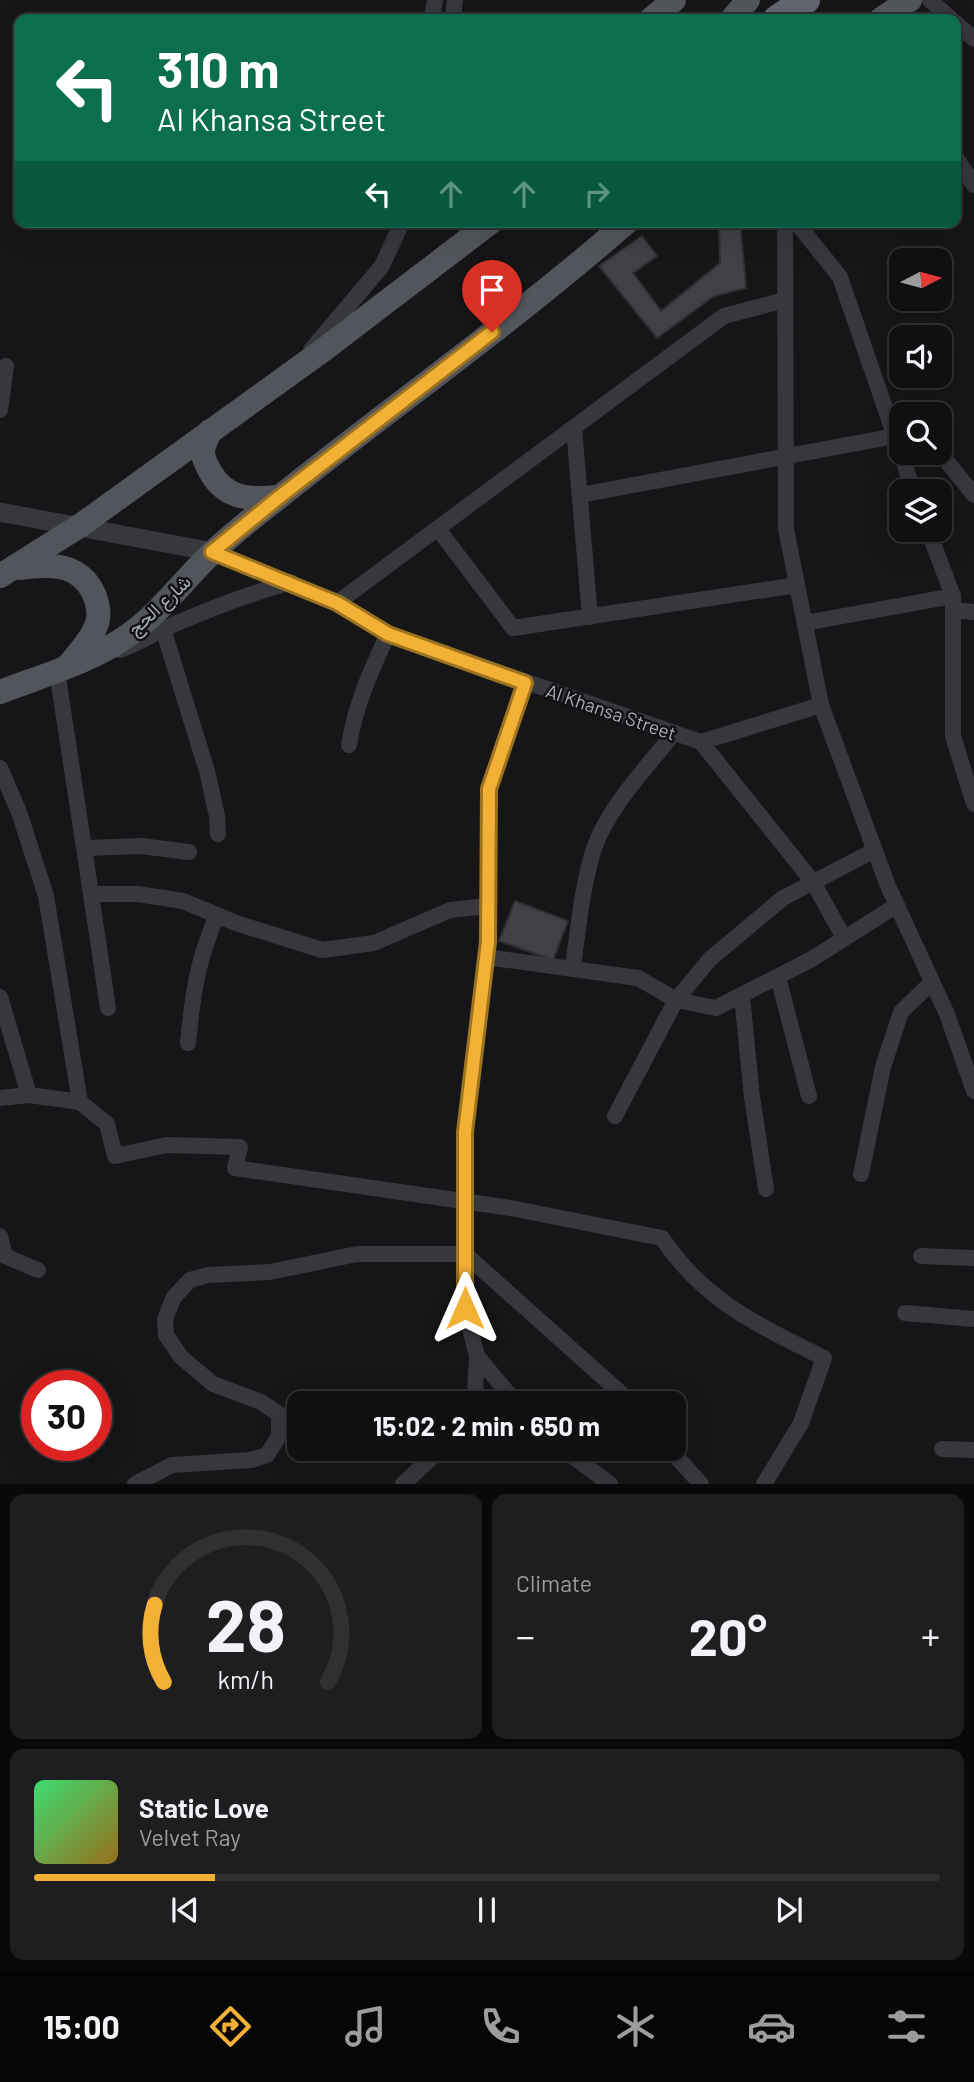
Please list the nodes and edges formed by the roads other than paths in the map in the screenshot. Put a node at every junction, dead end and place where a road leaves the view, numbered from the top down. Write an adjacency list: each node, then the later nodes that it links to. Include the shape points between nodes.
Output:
1 (674, 0): 6 (main road)
2 (748, 0): 7 (main road)
3 (806, 0): 8 (highway)
4 (910, 0): 9 (main road)
5 (930, 0): 10 (street)
6 (657, 14)
7 (736, 14)
8 (785, 14)
9 (889, 14)
10 (945, 14)
11 (961, 165): 12 (street)
12 (974, 184)
13 (398, 228): 20 (street, via 382,266)
14 (483, 228): 20 (main road)
15 (620, 228): 32 (main road, شارع الحج)
16 (785, 228): 18 (street)
17 (801, 228): 22 (street, via 840,277)
18 (785, 300): 25 (street, via 724,316); 28 (street)
19 (6, 366): 21 (street)
20 (297, 369): 26 (main road)
21 (0, 410)
22 (886, 410): 23 (street); 24 (street)
23 (889, 411)
24 (889, 419)
25 (574, 428): 30 (street); 35 (street)
26 (209, 431): 32 (main road, via 203,453 218,485 241,497); 34 (main road)
27 (889, 437): 28 (street)
28 (786, 455): 30 (street); 40 (street, via 786,529)
29 (950, 465): 31 (street)
30 (580, 495): 44 (street)
31 (974, 495)
32 (278, 498): 37 (main road, شارع الحج)
33 (0, 512): 34 (street)
34 (81, 525): 37 (street); 38 (main road)
35 (438, 529): 41 (street); 44 (street, via 513,628)
36 (932, 542): 42 (street)
37 (212, 552): 39 (street, Al Khansa Street); 48 (main road, شارع الحج, via 157,612)
38 (5, 573): 49 (main road, via 52,565 73,569 91,588 98,604 96,627)
39 (291, 582): 41 (street, Al Khansa Street); 46 (street, via 238,597)
40 (797, 585): 44 (street); 45 (street)
41 (337, 603): 47 (street, Al Khansa Street)
42 (953, 603): 43 (street); 45 (street); 57 (street, via 953,736)
43 (974, 612)
44 (590, 617)
45 (805, 623): 52 (street)
46 (163, 629): 48 (street, via 131,647); 58 (street, via 206,771)
47 (388, 634): 50 (street, Al Khansa Street); 55 (street, via 352,724)
48 (93, 656): 49 (main road, شارع الحج)
49 (62, 668): 51 (main road, شارع الحج); 59 (street)
50 (525, 683): 53 (street, Al Khansa Street); 65 (street, via 489,789)
51 (0, 692)
52 (821, 705): 54 (street, Al Khansa Street); 60 (street)
53 (673, 734): 54 (street, Al Khansa Street); 69 (street, via 618,803 598,837)
54 (701, 742): 62 (street)
55 (349, 745)
56 (0, 768): 81 (street, via 46,897)
57 (974, 804)
58 (218, 834)
59 (86, 848): 61 (street, via 141,846); 63 (street)
60 (875, 850): 62 (street); 64 (street)
61 (189, 852)
62 (813, 883): 67 (street); 74 (street, via 783,898 710,959)
63 (91, 894): 66 (street, via 160,895); 75 (street)
64 (897, 905): 67 (street); 71 (street)
65 (488, 906): 66 (street, via 450,910 374,943 322,950); 68 (street)
66 (217, 915): 76 (street, via 201,953)
67 (844, 938): 70 (street)
68 (486, 957): 69 (street); 85 (street, via 465,1132)
69 (573, 967): 74 (street, via 638,978)
70 (778, 977): 72 (street); 79 (street)
71 (932, 982): 77 (street); 83 (street, via 901,1012 883,1067)
72 (742, 996): 74 (street, via 716,1008); 84 (street)
73 (0, 998): 78 (street)
74 (676, 1000): 82 (street)
75 (108, 1008)
76 (188, 1043)
77 (974, 1091)
78 (29, 1095): 80 (street); 81 (street)
79 (809, 1096)
80 (0, 1098)
81 (80, 1102): 85 (street, via 107,1124 115,1156 167,1145 240,1147 235,1168)
82 (615, 1116)
83 (861, 1174)
84 (766, 1189)
85 (465, 1202): 87 (street); 106 (street, via 662,1238 707,1292 760,1326 824,1358 801,1423)
86 (0, 1236): 90 (street, via 5,1256)
87 (465, 1254): 93 (street, via 465,1308); 96 (street); 102 (street, via 358,1254 270,1272 190,1280 174,1297 165,1319 166,1335 181,1357 214,1384 279,1413 279,1436 267,1455 172,1465)
88 (921, 1256): 89 (street)
89 (974, 1258)
90 (38, 1270)
91 (905, 1313): 92 (street)
92 (974, 1319)
93 (477, 1356): 94 (street); 95 (street)
94 (475, 1391)
95 (506, 1391)
96 (618, 1391)
97 (942, 1449): 98 (street)
98 (974, 1450)
99 (428, 1461): 103 (street)
100 (579, 1461): 104 (street)
101 (680, 1461): 105 (street)
102 (135, 1483)
103 (404, 1483)
104 (610, 1483)
105 (701, 1483)
106 (764, 1483)

